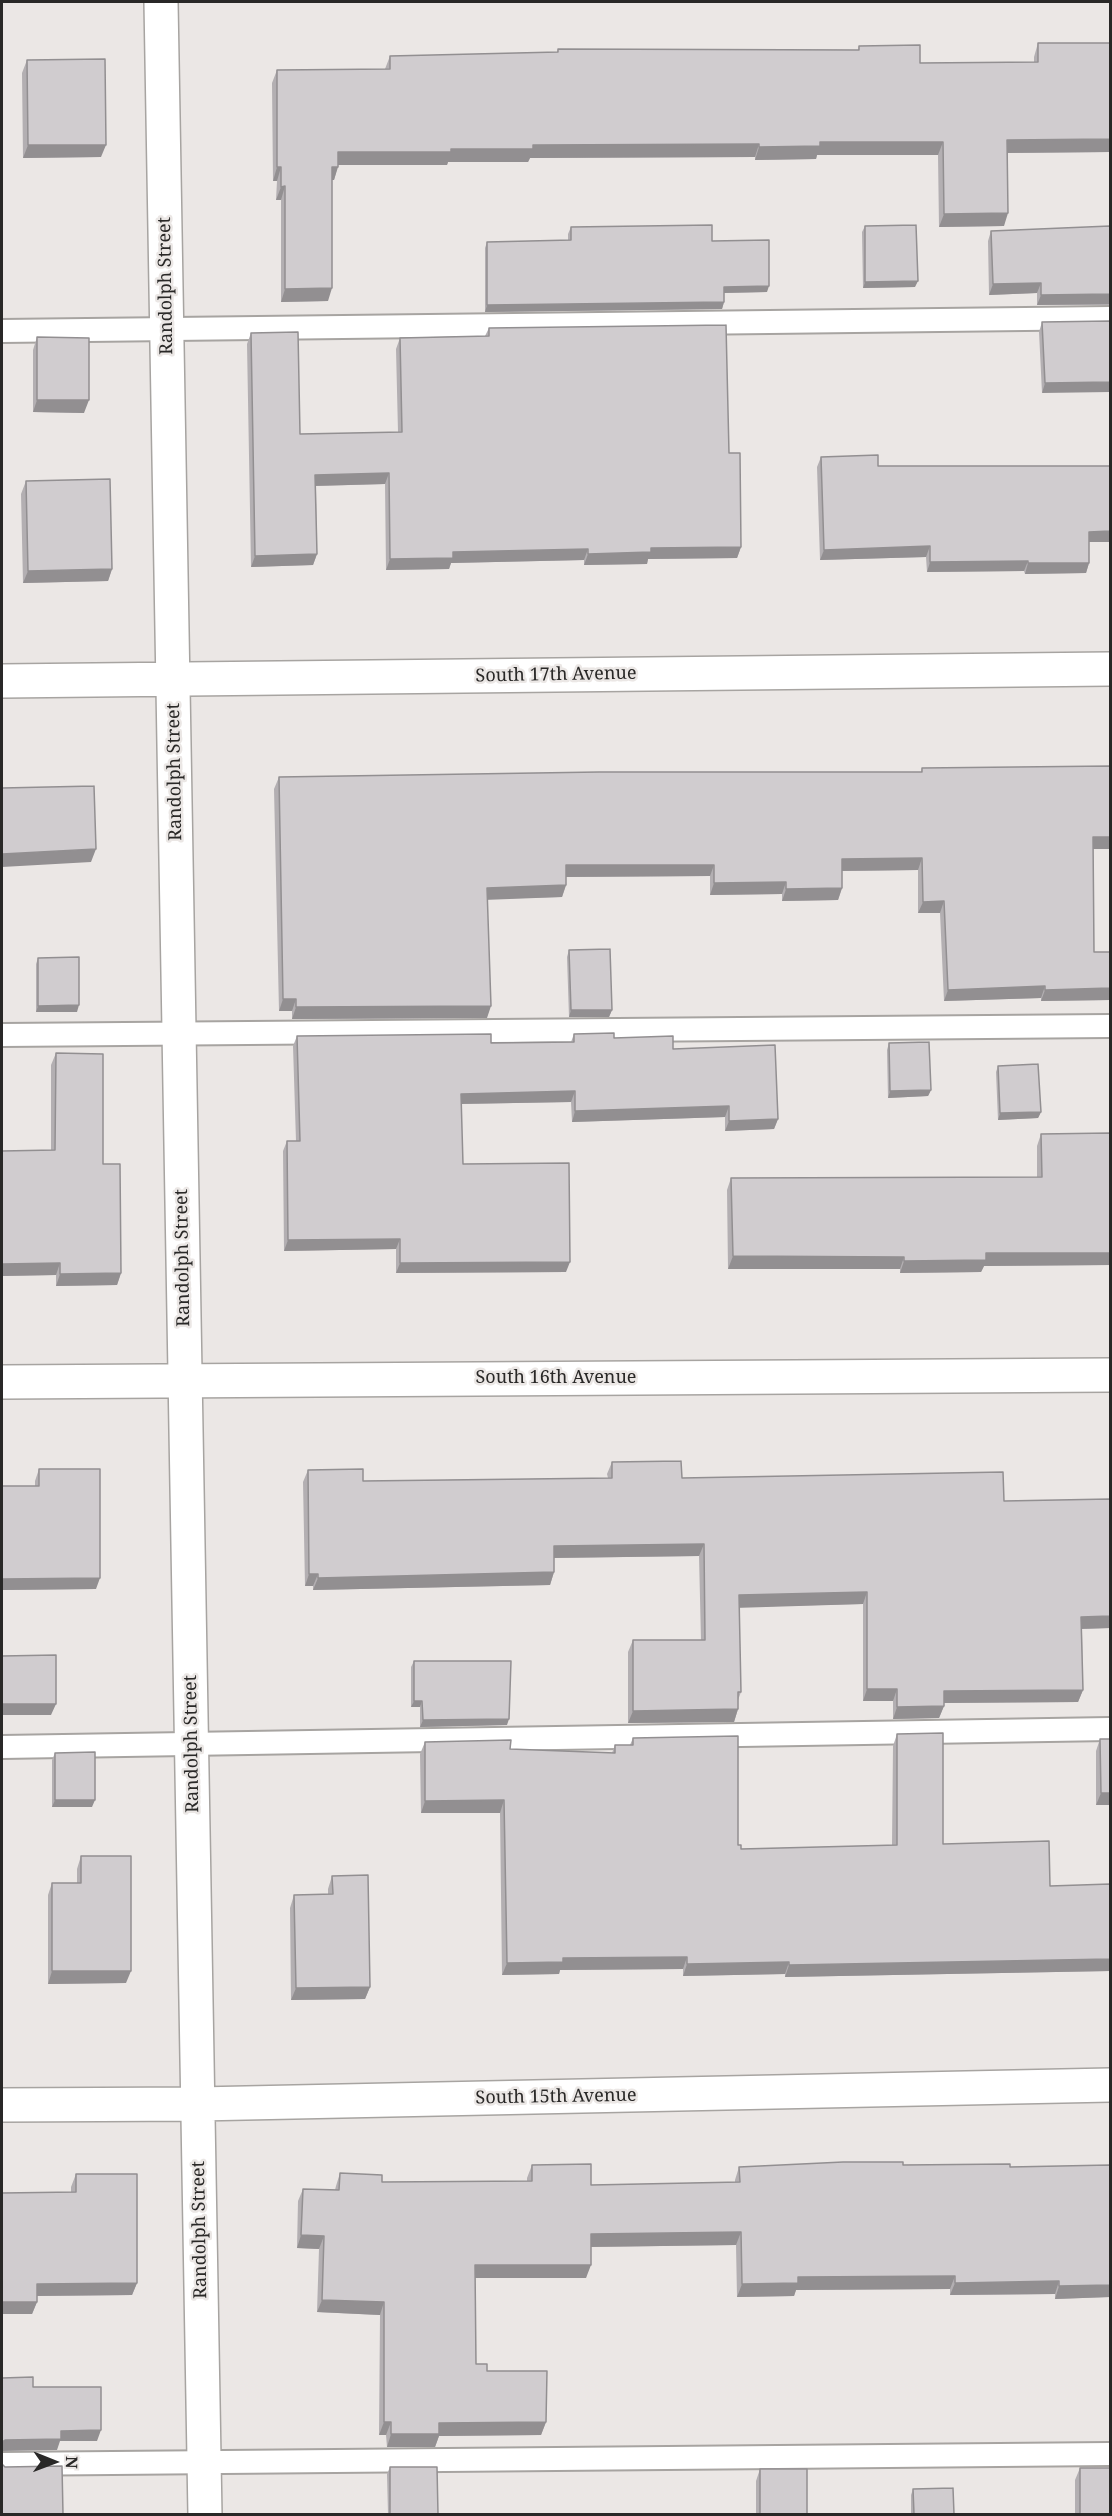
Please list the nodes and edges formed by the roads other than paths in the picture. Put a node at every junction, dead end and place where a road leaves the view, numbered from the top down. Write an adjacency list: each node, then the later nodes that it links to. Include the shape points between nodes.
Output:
1 (162, 2): 3 (street, Randolph Street)
2 (1110, 318): 3 (lane)
3 (167, 329): 4 (lane); 6 (street, Randolph Street)
4 (2, 331)
5 (1110, 669): 6 (street, South 17th Avenue)
6 (173, 679): 7 (street, South 17th Avenue); 10 (street, Randolph Street)
7 (2, 681)
8 (1110, 1026): 10 (lane)
9 (2, 1035): 10 (lane)
10 (179, 1035): 12 (street, Randolph Street)
11 (1110, 1375): 12 (street, South 16th Avenue)
12 (185, 1379): 13 (street, South 16th Avenue); 15 (street, Randolph Street)
13 (2, 1382)
14 (1110, 1729): 15 (lane)
15 (191, 1743): 16 (lane); 18 (street, Randolph Street)
16 (2, 1747)
17 (1110, 2085): 18 (street, South 15th Avenue)
18 (198, 2104): 19 (street, South 15th Avenue); 21 (street, Randolph Street)
19 (2, 2105)
20 (1110, 2454): 21 (lane)
21 (204, 2461): 22 (lane); 23 (street, Randolph Street)
22 (2, 2464)
23 (205, 2514)

